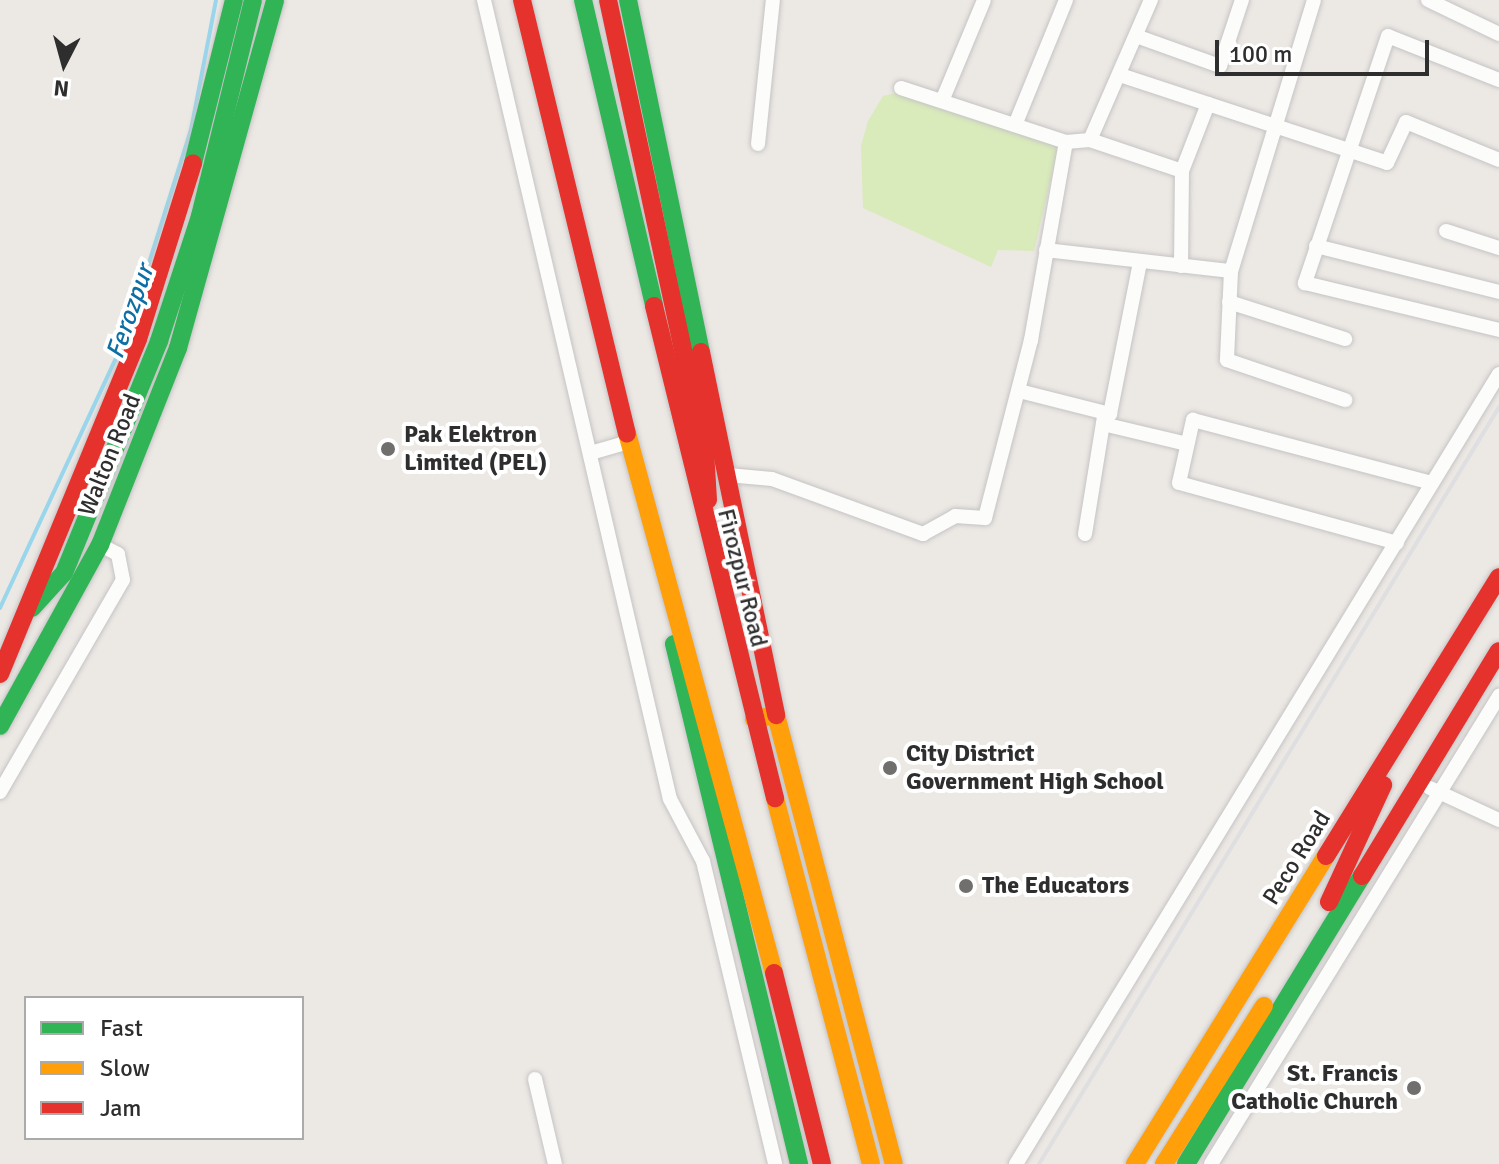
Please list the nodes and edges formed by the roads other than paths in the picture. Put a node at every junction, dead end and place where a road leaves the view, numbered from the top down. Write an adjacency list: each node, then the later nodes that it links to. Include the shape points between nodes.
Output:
1 (234, 0): 56 (main road, Walton Road, via 202,133 138,339)
2 (253, 0): 56 (main road, via 195,230 64,573)
3 (275, 0): 53 (main road, Walton Road, via 178,348)
4 (484, 0): 48 (street)
5 (522, 0): 46 (main road)
6 (583, 0): 54 (main road, Firozpur Road)
7 (608, 0): 54 (main road, via 705,451)
8 (628, 0): 49 (main road)
9 (773, 0): 27 (street)
10 (984, 0): 21 (street)
11 (1066, 0): 24 (street)
12 (1151, 0): 17 (street)
13 (1242, 0): 17 (street, via 1220,66)
14 (1314, 0): 23 (street)
15 (1428, 0): 16 (street)
16 (1499, 34)
17 (1136, 36): 18 (street)
18 (1120, 75): 22 (street); 25 (street)
19 (1499, 80): 28 (street, via 1388,36)
20 (901, 88): 21 (street)
21 (942, 101): 24 (street)
22 (1208, 104): 23 (street); 30 (street)
23 (1272, 124): 28 (street); 37 (street)
24 (1015, 125): 26 (street)
25 (1090, 140): 26 (street); 30 (street)
26 (1066, 142): 34 (street)
27 (758, 144)
28 (1347, 151): 29 (street, via 1389,163 1406,122); 32 (street)
29 (1499, 160)
30 (1182, 171): 36 (street)
31 (1446, 231): 33 (street)
32 (1316, 246): 38 (street); 40 (street, via 1305,283)
33 (1499, 248)
34 (1046, 250): 35 (street); 43 (street)
35 (1140, 262): 36 (street); 45 (street)
36 (1181, 266): 37 (street)
37 (1231, 271): 39 (street)
38 (1499, 292)
39 (1229, 302): 41 (street); 44 (street, via 1229,363)
40 (1499, 330)
41 (1345, 339)
42 (1499, 374): 50 (street)
43 (1019, 391): 45 (street); 49 (street, via 985,518 955,516 923,534 772,479)
44 (1345, 400)
45 (1103, 420): 47 (street); 51 (street)
46 (629, 442): 48 (street); 57 (main road)
47 (1187, 444): 50 (street, via 1197,418); 52 (street, via 1179,483)
48 (594, 452): 74 (street, via 670,799 703,861)
49 (728, 475): 61 (main road)
50 (1432, 483): 52 (street)
51 (1085, 534)
52 (1397, 543): 80 (street)
53 (100, 545): 63 (main road, Walton Road); 67 (street, via 118,554 123,580)
54 (711, 553): 62 (main road, Firozpur Road)
55 (1499, 577): 64 (main road, Peco Road)
56 (32, 608): 59 (main road, Walton Road)
57 (671, 615): 75 (main road, via 676,668); 76 (main road, via 737,822)
58 (1498, 655): 65 (main road)
59 (0, 674)
60 (1499, 696): 66 (street)
61 (776, 715): 62 (main road); 79 (main road)
62 (754, 719): 72 (main road, Firozpur Road)
63 (0, 726)
64 (1407, 727): 81 (main road, Peco Road); 82 (main road, via 1330,901)
65 (1418, 783): 66 (street); 69 (main road)
66 (1437, 791): 68 (street); 70 (street)
67 (0, 792)
68 (1499, 820)
69 (1271, 1023): 70 (street); 83 (main road)
70 (1290, 1035): 84 (street)
71 (535, 1079): 73 (street)
72 (851, 1085): 77 (main road, Firozpur Road); 78 (main road)
73 (555, 1164)
74 (775, 1164)
75 (799, 1164)
76 (822, 1164)
77 (871, 1164)
78 (879, 1164)
79 (894, 1164)
80 (1016, 1164)
81 (1135, 1164)
82 (1164, 1164)
83 (1186, 1164)
84 (1211, 1164)

